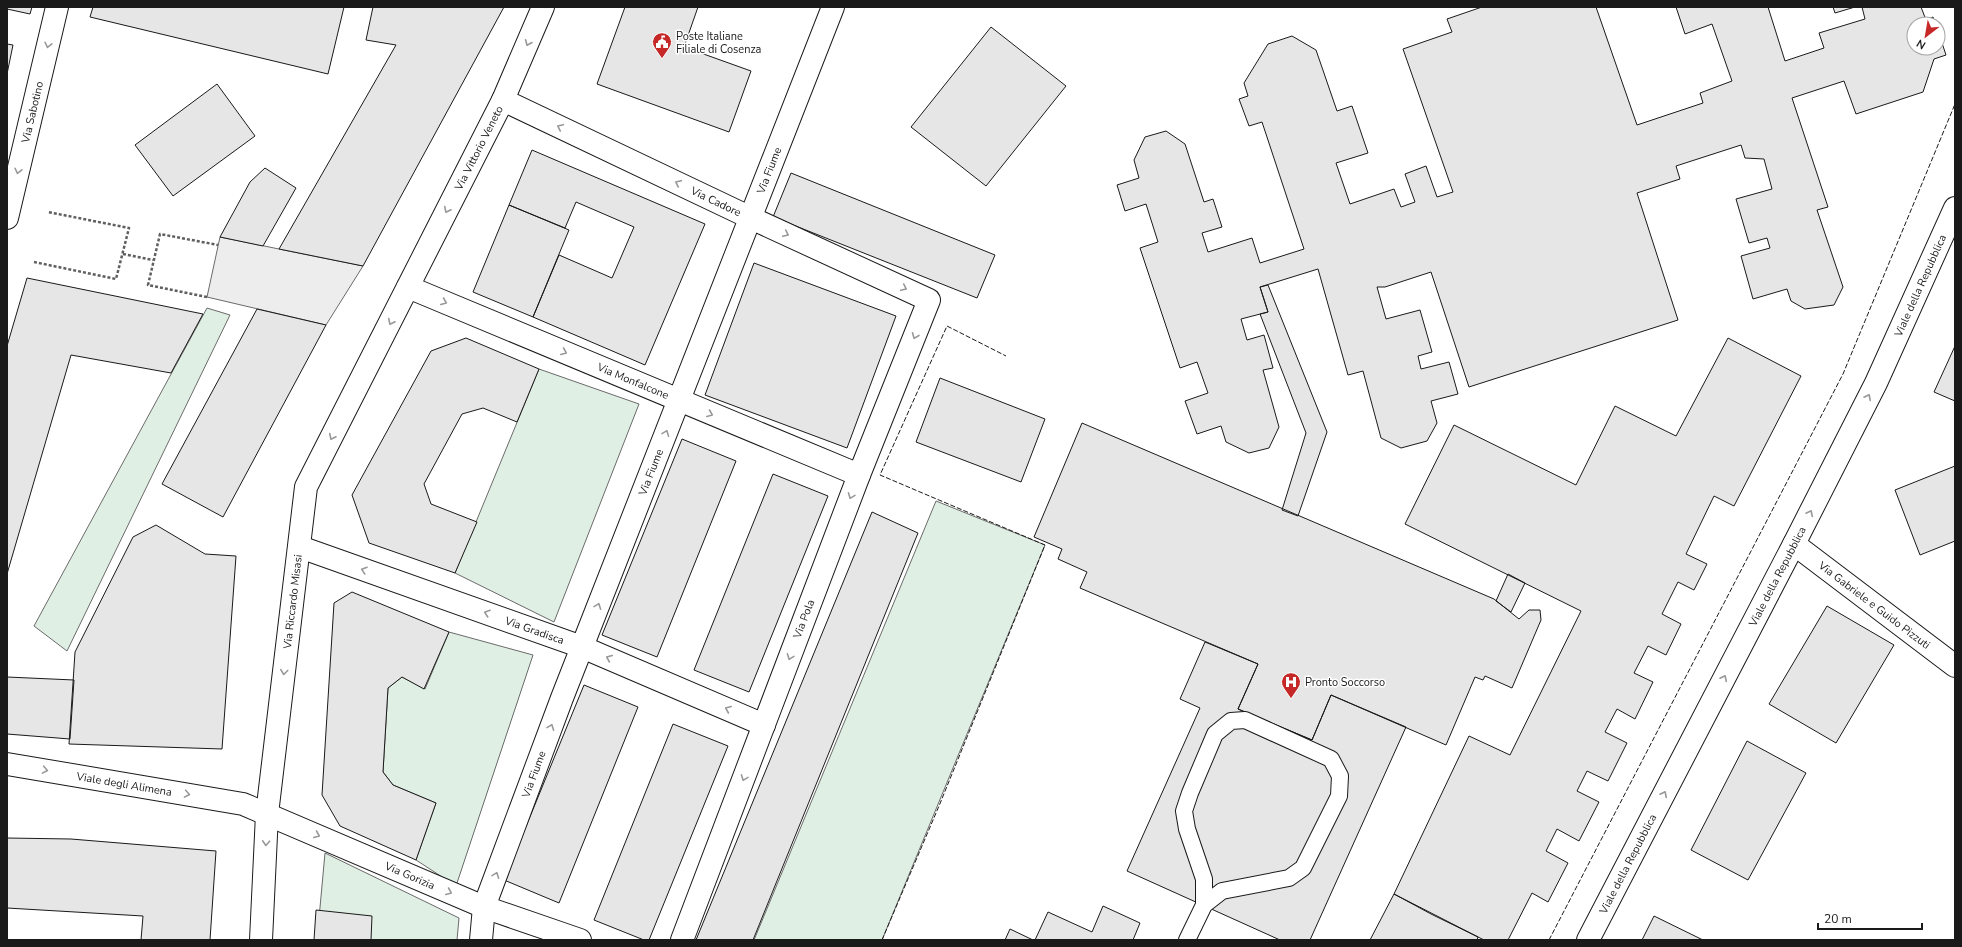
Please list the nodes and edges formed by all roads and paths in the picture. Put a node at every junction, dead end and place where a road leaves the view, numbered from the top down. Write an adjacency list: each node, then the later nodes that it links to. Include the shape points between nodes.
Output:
1 (57, 7): 7 (street, Via Sabotino, one-way to 7)
2 (543, 7): 4 (street, Via Vittorio Veneto, one-way to 4)
3 (833, 7): 8 (street, Via Fiume)
4 (503, 100): 8 (street, Via Cadore, one-way to 4); 13 (street, Via Vittorio Veneto, one-way to 13)
5 (1955, 208): 18 (street, Viale della Repubblica, one-way to 5, via 1876,383)
6 (48, 212): 10 (path, via 129,228)
7 (7, 218)
8 (751, 218): 15 (street, Via Cadore, one-way to 15); 16 (street, Via Fiume)
9 (218, 245): 11 (path, via 160,234)
10 (123, 254): 11 (path); 12 (path, via 116,280)
11 (154, 260): 14 (path, via 148,285)
12 (34, 262)
13 (408, 287): 16 (street, Via Monfalcone, one-way to 16); 19 (street, Via Riccardo Misasi, one-way to 19, via 306,487)
14 (208, 297)
15 (930, 300): 17 (street, Via Pola, one-way to 17)
16 (679, 401): 17 (street, Via Monfalcone, one-way to 17); 20 (street, Via Fiume, one-way to 16)
17 (859, 476): 22 (street, Via Pola, one-way to 22)
18 (1794, 544): 21 (street, Via Gabriele e Guido Pizzuti); 33 (street, Viale della Repubblica, one-way to 18)
19 (300, 547): 20 (street, Via Gradisca, one-way to 19); 25 (street, Via Riccardo Misasi, one-way to 25)
20 (582, 647): 22 (street, Via Gradisca, one-way to 20); 27 (street, Via Fiume, one-way to 20)
21 (1955, 666)
22 (764, 725): 31 (street, Via Pola, one-way to 31)
23 (7, 764): 24 (street, Viale degli Alimena, one-way to 24)
24 (243, 804): 25 (street, Via Gorizia)
25 (267, 814): 27 (street, Via Gorizia, one-way to 27); 28 (street, Via Riccardo Misasi, one-way to 28)
26 (1204, 905): 26 (lane, via 1222,891 1289,878 1304,868 1339,796 1340,776 1331,759 1245,720 1231,722 1215,734 1184,811 1187,829 1204,879); 32 (lane)
27 (484, 907): 29 (street, Via Fiume); 30 (street, Via Gorizia)
28 (261, 940)
29 (481, 940)
30 (580, 940)
31 (682, 940)
32 (1187, 940)
33 (1588, 940)

